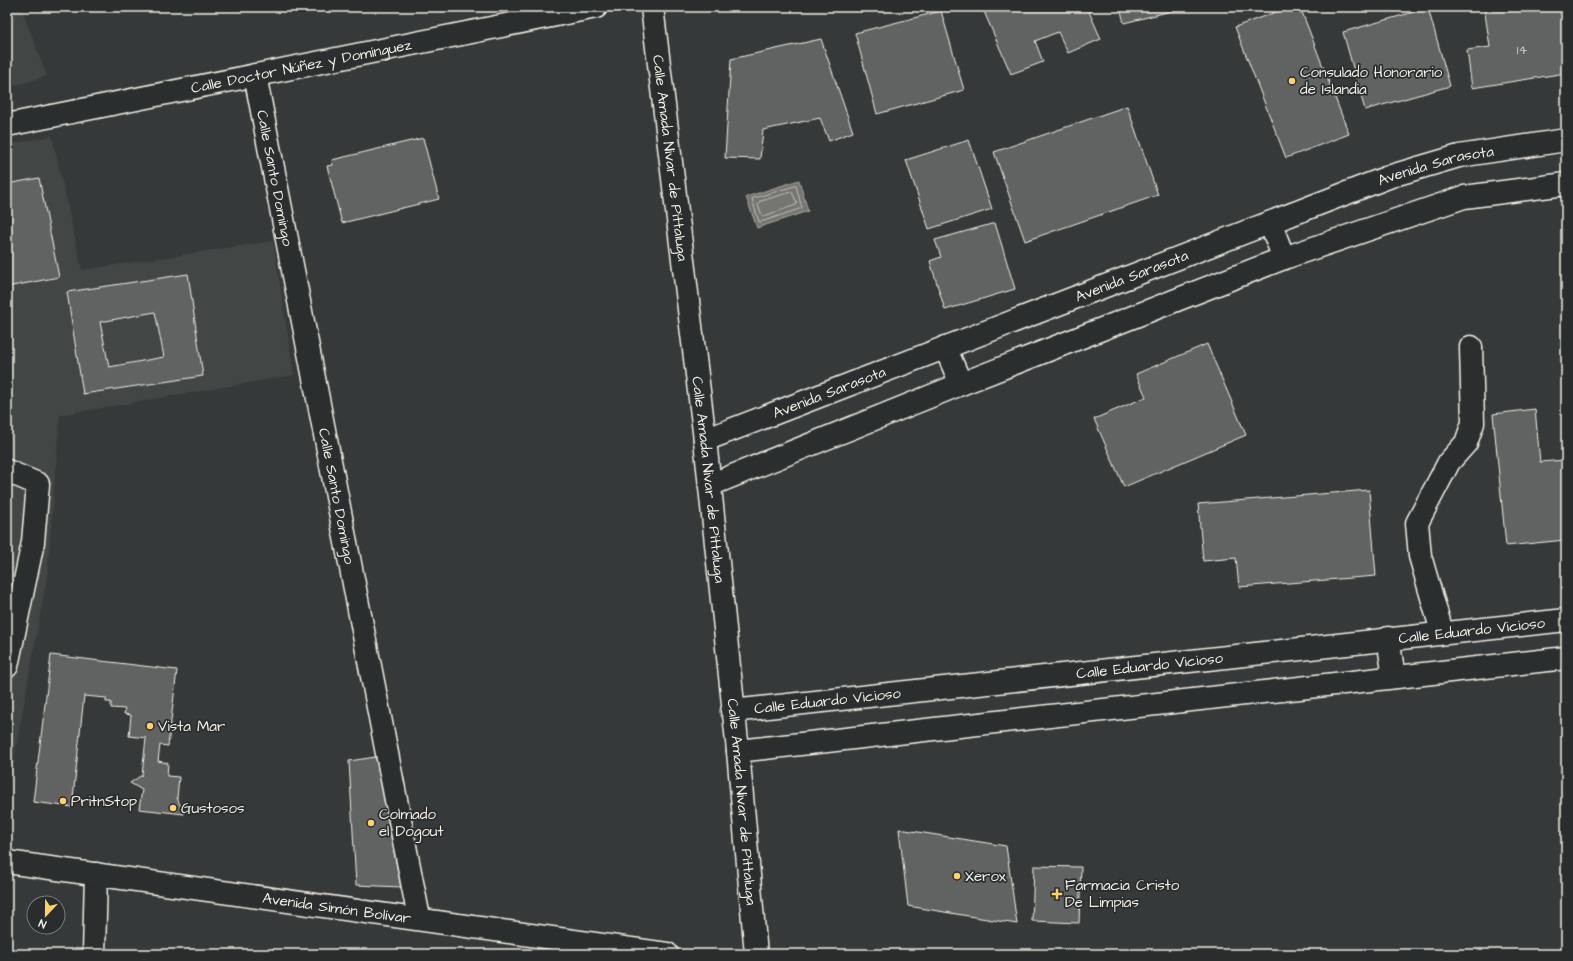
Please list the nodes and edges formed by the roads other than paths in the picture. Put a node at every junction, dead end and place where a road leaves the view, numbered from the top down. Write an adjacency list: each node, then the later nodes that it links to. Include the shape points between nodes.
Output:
1 (596, 7): 3 (street, Calle Doctor Núñez y Domínguez)
2 (652, 7): 12 (street, Calle Amada Nivar de Pittaluga)
3 (255, 75): 4 (street, Calle Doctor Núñez y Domínguez); 25 (street, Calle Santo Domingo)
4 (7, 125)
5 (1566, 140): 7 (street, Avenida Sarasota, via 1459,156 1391,176)
6 (1566, 184): 8 (street, via 1464,197)
7 (1270, 223): 8 (street); 10 (street, Avenida Sarasota)
8 (1284, 258): 11 (street)
9 (1471, 347): 16 (street, via 1473,423 1466,443 1449,462 1417,523 1420,556)
10 (945, 348): 11 (street); 12 (street, Avenida Sarasota)
11 (961, 384): 14 (street)
12 (705, 440): 14 (street, Calle Amada Nivar de Pittaluga)
13 (7, 471): 19 (street, via 38,484 33,542)
14 (710, 485): 21 (street, Calle Amada Nivar de Pittaluga)
15 (1566, 620): 16 (street, Calle Eduardo Vicioso)
16 (1442, 632): 17 (street, Calle Eduardo Vicioso)
17 (1388, 638): 20 (street); 21 (street, Calle Eduardo Vicioso)
18 (1566, 658): 20 (street)
19 (7, 666)
20 (1394, 677): 22 (street)
21 (732, 711): 22 (street, Calle Amada Nivar de Pittaluga)
22 (738, 751): 28 (street, Calle Amada Nivar de Pittaluga)
23 (7, 862): 24 (street, Avenida Simón Bolívar)
24 (96, 874): 25 (street, Avenida Simón Bolívar); 26 (street)
25 (420, 918): 27 (street, Avenida Simón Bolívar)
26 (94, 954)
27 (668, 954)
28 (756, 954)

